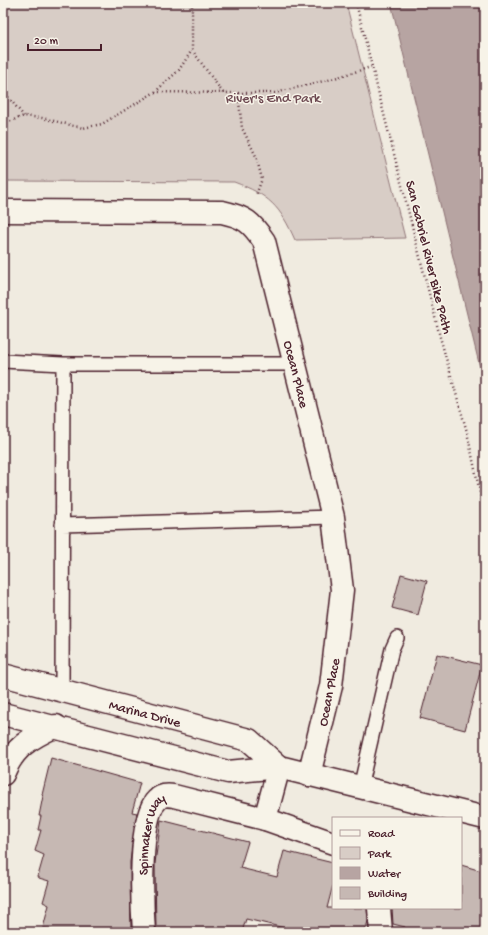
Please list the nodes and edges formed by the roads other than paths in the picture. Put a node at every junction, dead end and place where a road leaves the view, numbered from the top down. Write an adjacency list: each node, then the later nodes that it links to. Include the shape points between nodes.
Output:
1 (3, 211): 4 (street, Ocean Place, via 222,212 239,216 253,225 264,241)
2 (3, 361): 3 (lane)
3 (63, 364): 4 (lane); 6 (lane)
4 (296, 364): 5 (street, Ocean Place)
5 (333, 517): 6 (lane); 14 (street, Ocean Place, via 342,590 332,686)
6 (62, 525): 9 (lane)
7 (397, 638): 15 (lane, via 392,649)
8 (3, 675): 9 (street, Marina Drive)
9 (62, 690): 12 (street, Marina Drive, via 248,740)
10 (3, 714): 11 (street, Marina Drive)
11 (56, 726): 12 (street, Marina Drive, via 228,772); 13 (street, via 30,738 18,748)
12 (279, 767): 14 (street, Marina Drive); 17 (street)
13 (3, 774)
14 (310, 775): 15 (street, Marina Drive)
15 (360, 788): 16 (street, Marina Drive)
16 (485, 818)
17 (265, 819): 18 (street, Spinnaker Way); 20 (street, Spinnaker Way, via 174,796 165,795 157,799 151,807 143,858)
18 (332, 843)
19 (379, 909): 21 (street)
20 (144, 932)
21 (381, 932)

